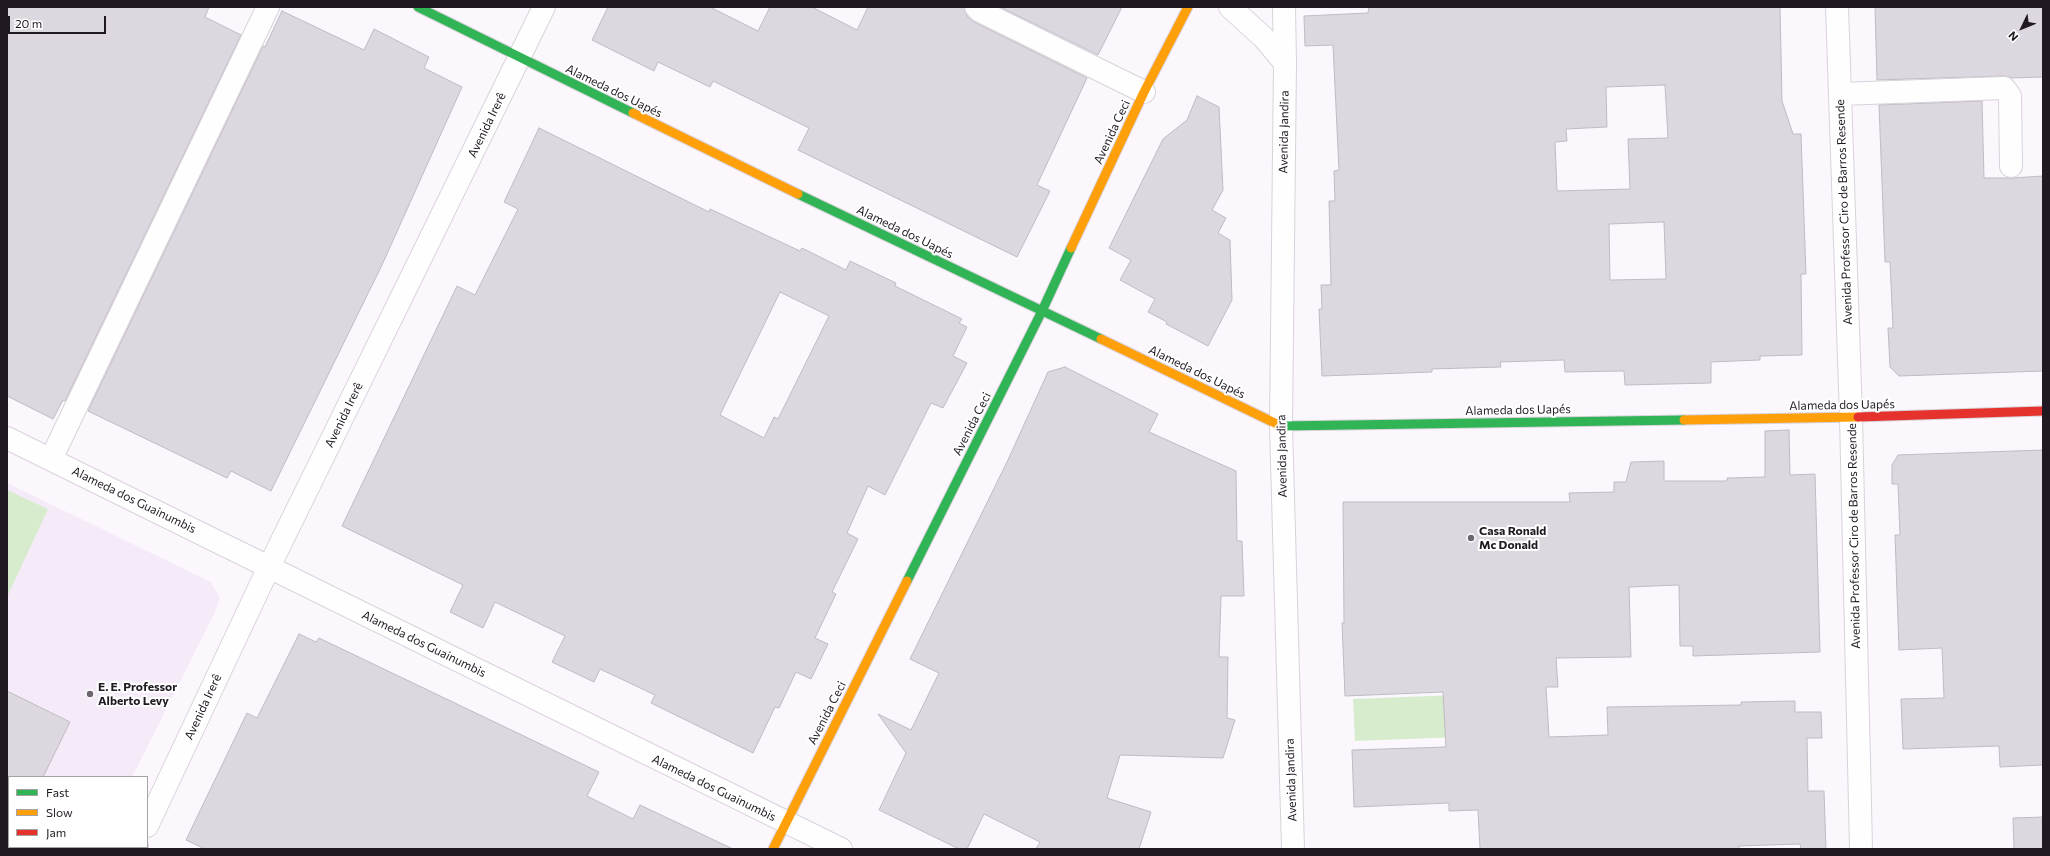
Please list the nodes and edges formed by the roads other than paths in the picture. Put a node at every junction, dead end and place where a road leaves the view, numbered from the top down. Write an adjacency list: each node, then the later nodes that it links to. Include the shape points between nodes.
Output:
1 (268, 7): 19 (street)
2 (418, 7): 9 (street, Alameda dos Uapés)
3 (544, 7): 9 (street, Avenida Irerê)
4 (976, 7): 11 (street)
5 (1188, 7): 11 (street, Avenida Ceci)
6 (1230, 7): 10 (street, via 1264,38)
7 (1284, 7): 10 (street, Avenida Jandira)
8 (1837, 7): 12 (street, Avenida Professor Ciro de Barros Resende)
9 (520, 58): 14 (street, Alameda dos Uapés); 20 (street, Avenida Irerê)
10 (1285, 63): 17 (street, Avenida Jandira)
11 (1144, 92): 14 (street, Avenida Ceci)
12 (1840, 94): 13 (street, via 2004,88 2010,96); 16 (street, Avenida Professor Ciro de Barros Resende)
13 (2010, 166)
14 (1042, 311): 17 (street, Alameda dos Uapés); 21 (street, Avenida Ceci)
15 (2043, 411): 16 (street, Alameda dos Uapés)
16 (1851, 417): 17 (street, Alameda dos Uapés); 26 (street, Avenida Professor Ciro de Barros Resende)
17 (1281, 426): 25 (street, Avenida Jandira)
18 (7, 438): 19 (street, Alameda dos Guainumbis)
19 (51, 459): 20 (street, Alameda dos Guainumbis)
20 (269, 567): 21 (street, Alameda dos Guainumbis); 22 (street, Avenida Irerê)
21 (785, 823): 23 (street, Avenida Ceci); 24 (street, Alameda dos Guainumbis)
22 (148, 824)
23 (773, 849)
24 (841, 849)
25 (1293, 849)
26 (1861, 849)

